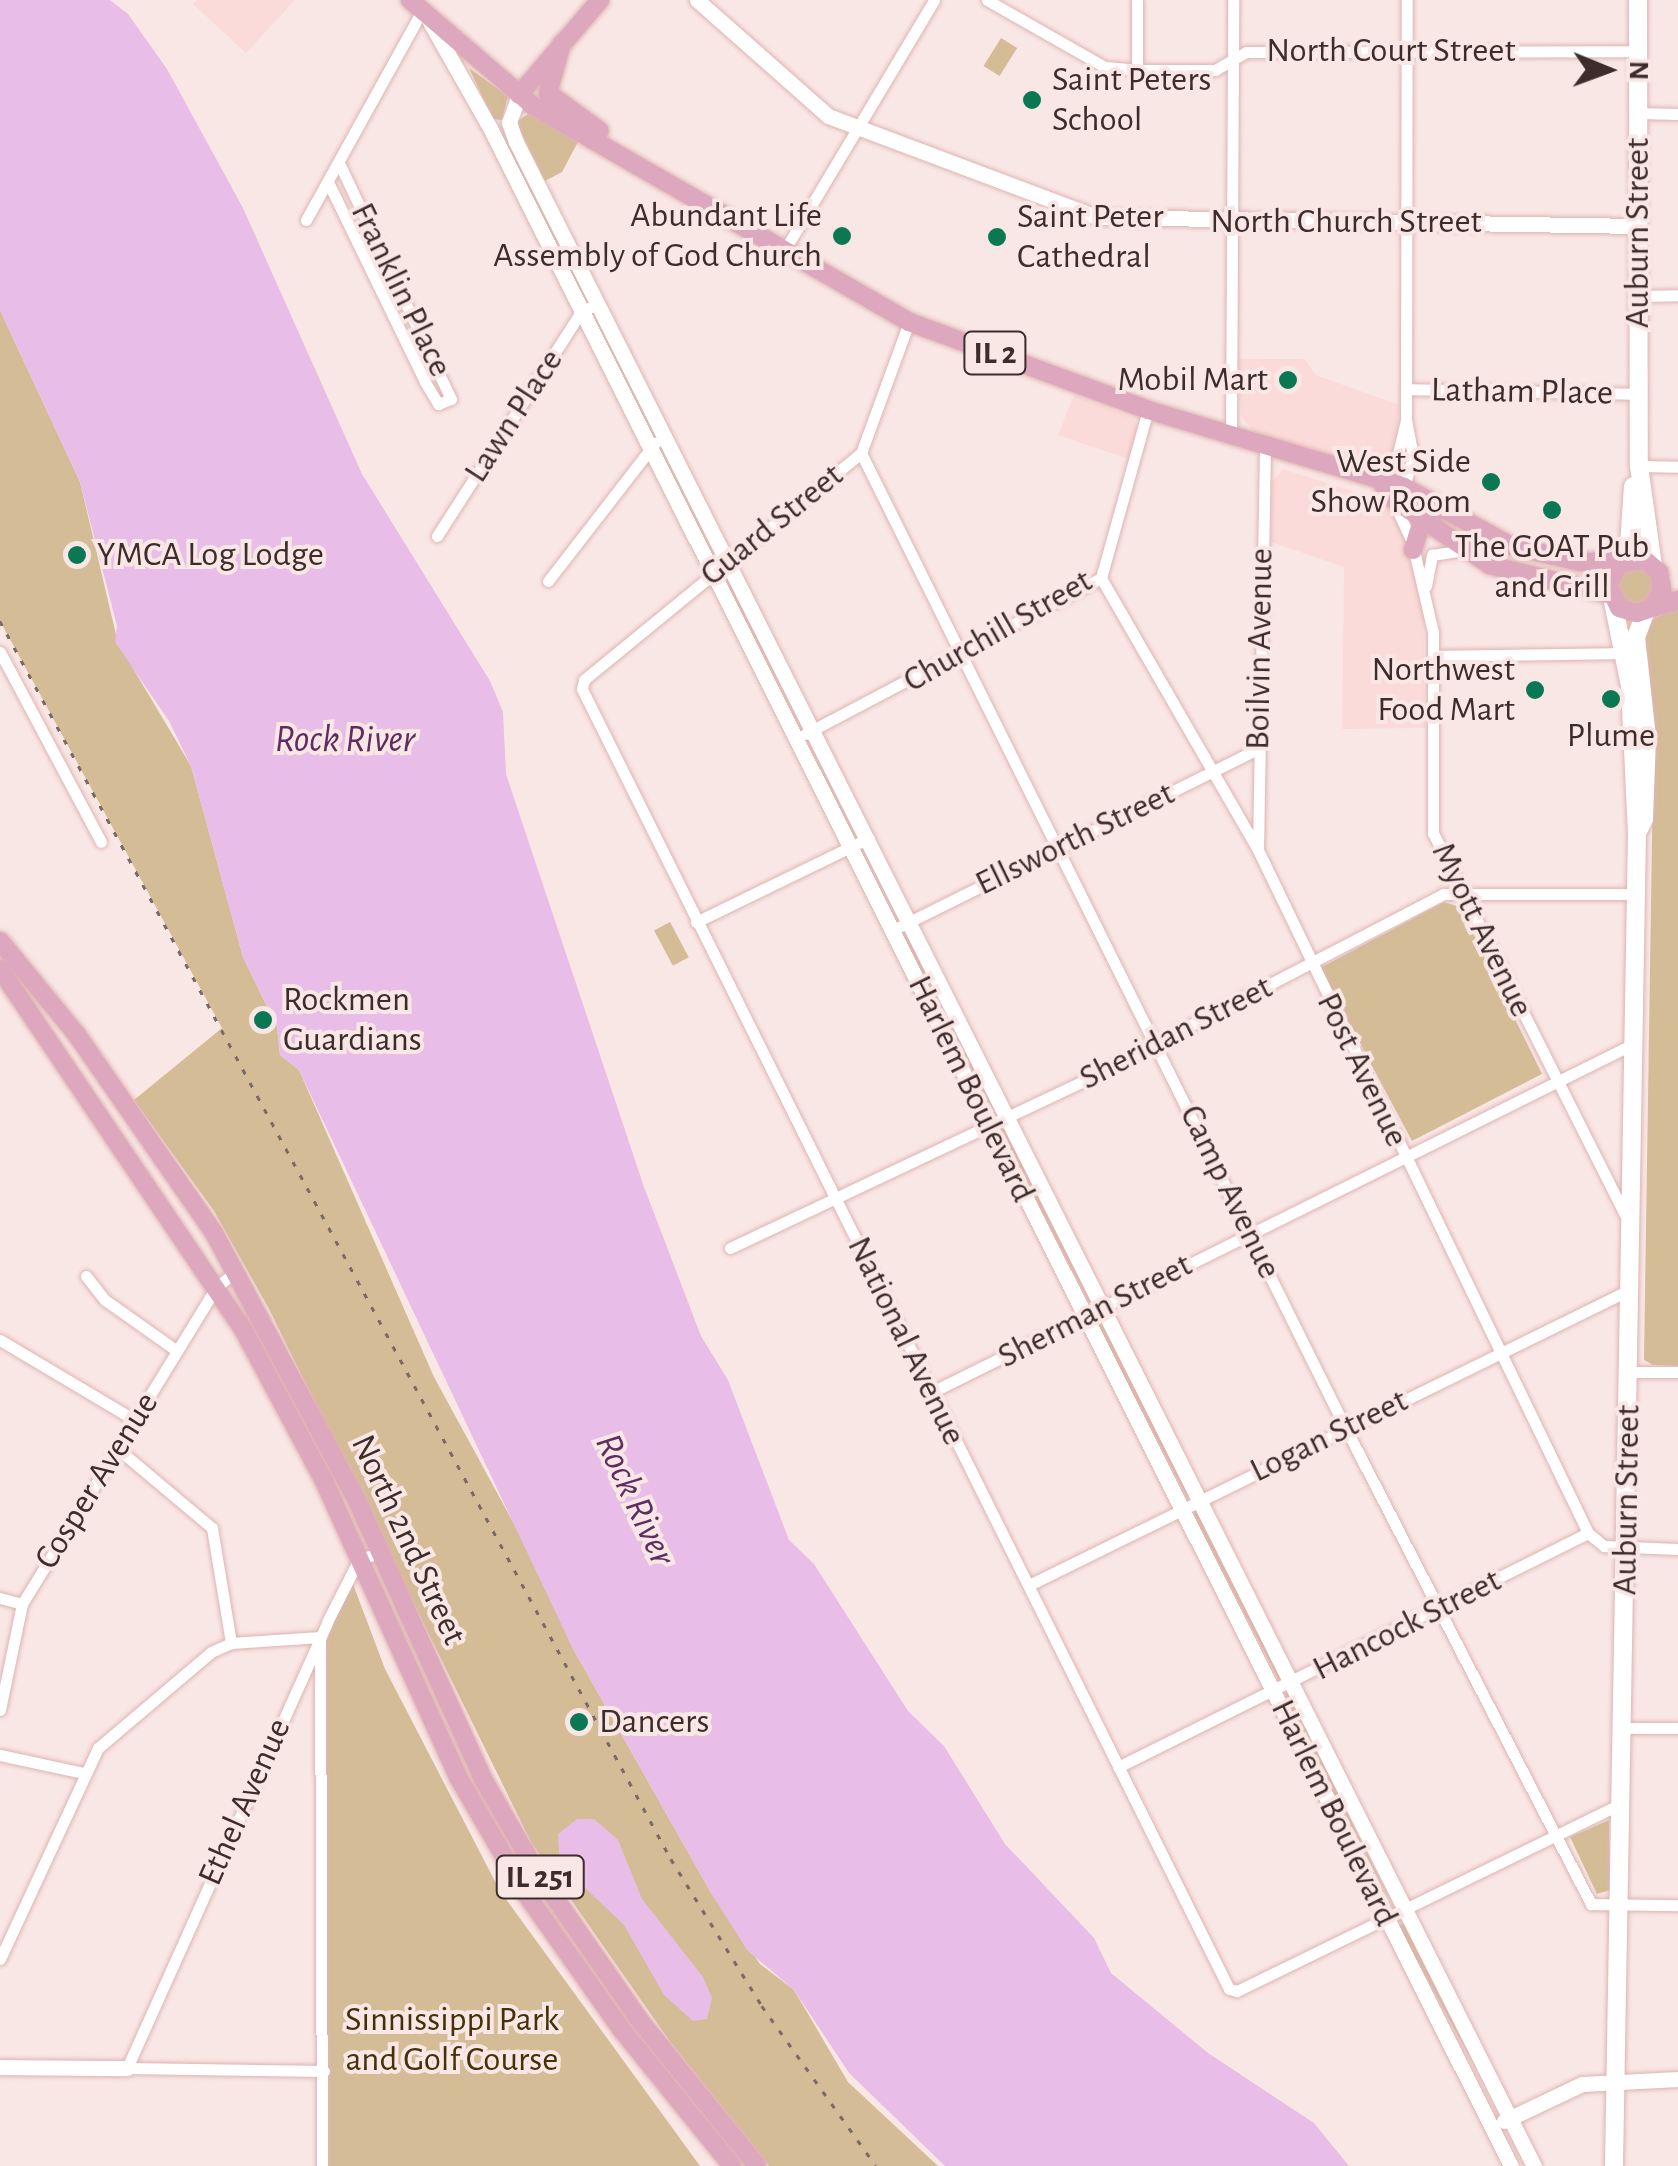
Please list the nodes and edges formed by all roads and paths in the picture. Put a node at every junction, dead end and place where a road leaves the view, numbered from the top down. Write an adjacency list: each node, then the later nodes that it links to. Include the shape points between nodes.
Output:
1 (600, 0): 10 (main road, IL 2)
2 (697, 0): 19 (street, North Church Street, via 828,116)
3 (934, 0): 19 (street)
4 (987, 0): 14 (street, North Court Street, via 1105,67)
5 (1137, 0): 14 (street)
6 (1234, 0): 13 (street)
7 (1407, 0): 12 (street)
8 (1638, 0): 11 (main road, Auburn Street)
9 (419, 9): 15 (main road, IL 2); 20 (street, Harlem Boulevard); 22 (street, Franklin Place)
10 (562, 42): 15 (main road); 21 (main road, IL 2, via 546,85 553,102)
11 (1638, 50): 12 (street, North Court Street); 16 (main road, Auburn Street)
12 (1407, 51): 13 (street, North Court Street, via 1246,52); 26 (street)
13 (1233, 60): 14 (street, North Court Street, via 1215,70); 25 (street)
14 (1137, 70)
15 (519, 95): 18 (street); 21 (main road, IL 2)
16 (1638, 113): 17 (street); 27 (main road, Auburn Street)
17 (1678, 114)
18 (509, 122): 20 (street); 31 (street, Harlem Boulevard)
19 (855, 127): 25 (street, North Church Street, via 1097,217); 28 (street)
20 (491, 130): 32 (street, Harlem Boulevard)
21 (635, 159): 28 (main road, IL 2)
22 (339, 163): 23 (street, Franklin Place); 23 (street, Franklin Place, via 451,399 438,404 425,382)
23 (328, 182): 24 (street, Franklin Place)
24 (306, 220)
25 (1228, 222): 26 (street, North Church Street); 38 (street)
26 (1406, 222): 27 (street, North Church Street); 34 (street)
27 (1638, 226): 30 (main road, Auburn Street)
28 (784, 251): 33 (main road, IL 2)
29 (1678, 295): 30 (street)
30 (1639, 296): 35 (main road, Auburn Street)
31 (596, 304): 32 (street, Lawn Place); 39 (street, Harlem Boulevard)
32 (580, 312): 39 (street, Harlem Boulevard); 47 (street, Lawn Place)
33 (909, 322): 36 (main road, IL 2); 41 (street, Guard Street)
34 (1406, 390): 35 (street, Latham Place); 37 (street)
35 (1638, 394): 42 (main road, Auburn Street)
36 (1148, 410): 38 (main road, IL 2); 55 (street, Churchill Street)
37 (1406, 420): 44 (street, via 1396,462); 45 (street, via 1412,456)
38 (1230, 437): 40 (main road, IL 2)
39 (656, 442): 52 (street, Harlem Boulevard); 54 (street, Harlem Boulevard); 56 (street)
40 (1265, 448): 44 (main road, IL 2); 69 (street, Boilvin Avenue)
41 (861, 453): 52 (street, Guard Street); 63 (street, Camp Avenue)
42 (1639, 466): 43 (street); 51 (main road, Auburn Street); 53 (main road, Auburn Street)
43 (1678, 467)
44 (1352, 474): 45 (main road, IL 2)
45 (1392, 490): 46 (main road, IL 2); 48 (main road, IL 2); 49 (street, Myott Avenue)
46 (1427, 519): 48 (main road); 49 (main road); 50 (main road, IL 2)
47 (437, 536)
48 (1490, 536): 51 (main road, IL 2, via 1549,557)
49 (1414, 550): 59 (street, Myott Avenue)
50 (1475, 555): 58 (main road, IL 2, via 1527,578); 59 (street, via 1454,548 1432,554)
51 (1626, 560): 53 (main road); 58 (main road, via 1609,576)
52 (728, 562): 54 (street, Guard Street); 67 (street, Harlem Boulevard)
53 (1656, 568): 57 (main road); 61 (main road, via 1662,590)
54 (712, 573): 66 (street, Guard Street, via 584,680); 68 (street, Harlem Boulevard)
55 (1102, 578): 63 (street, Churchill Street); 70 (street, Post Avenue)
56 (548, 580)
57 (1678, 580)
58 (1611, 598): 61 (main road, via 1628,612); 64 (main road, Auburn Street)
59 (1426, 600): 65 (street, Myott Avenue)
60 (1678, 600): 61 (main road)
61 (1649, 608): 71 (main road, Auburn Street, via 1636,636 1647,737 1644,819)
62 (0, 652): 73 (street)
63 (965, 652): 67 (street, Churchill Street); 74 (street, Camp Avenue)
64 (1624, 653): 65 (street); 71 (main road, Auburn Street)
65 (1433, 656): 77 (street, Myott Avenue, via 1431,825)
66 (582, 689): 80 (street, National Avenue)
67 (815, 729): 68 (street, Churchill Street); 72 (street, Harlem Boulevard)
68 (796, 738): 75 (street, Harlem Boulevard)
69 (1257, 749): 70 (street, Ellsworth Street); 76 (street, Boilvin Avenue)
70 (1210, 770): 74 (street, Ellsworth Street); 76 (street, Post Avenue)
71 (1637, 834): 78 (main road, Auburn Street)
72 (869, 838): 75 (street); 79 (street, Harlem Boulevard)
73 (101, 842)
74 (1059, 846): 79 (street, Ellsworth Street); 85 (street, Camp Avenue)
75 (851, 848): 80 (street); 81 (street, Harlem Boulevard)
76 (1258, 850): 83 (street, Post Avenue)
77 (1459, 891): 78 (street, Sheridan Street); 83 (street, Sheridan Street, via 1428,900); 87 (street, Myott Avenue)
78 (1636, 894): 86 (main road, Auburn Street)
79 (911, 921): 81 (street, Ellsworth Street); 88 (street, Harlem Boulevard)
80 (696, 922): 91 (street, National Avenue)
81 (893, 930): 89 (street, Harlem Boulevard)
82 (0, 942): 95 (main road, North 2nd Street / IL 251, via 147,1134)
83 (1310, 966): 85 (street, Sheridan Street); 90 (street, Post Avenue)
84 (0, 969): 97 (main road, North 2nd Street / IL 251)
85 (1156, 1040): 88 (street, Sheridan Street); 93 (street, Camp Avenue)
86 (1634, 1044): 87 (street, Sherman Street); 92 (main road, Auburn Street)
87 (1558, 1080): 90 (street, Sherman Street); 92 (street, Myott Avenue)
88 (1008, 1116): 89 (street, Sheridan Street); 99 (street, Harlem Boulevard)
89 (989, 1126): 91 (street, Sheridan Street); 100 (street, Harlem Boulevard)
90 (1405, 1157): 93 (street, Sherman Street); 103 (street, Post Avenue)
91 (835, 1198): 94 (street, Sheridan Street); 106 (street, National Avenue)
92 (1631, 1226): 98 (main road, Auburn Street)
93 (1250, 1234): 99 (street, Sherman Street); 108 (street, Camp Avenue)
94 (730, 1248)
95 (236, 1272): 97 (street, Cosper Avenue); 115 (main road, North 2nd Street / IL 251)
96 (86, 1276): 102 (street, via 106,1300)
97 (216, 1287): 102 (street, Cosper Avenue); 116 (main road, North 2nd Street / IL 251, via 324,1481)
98 (1631, 1289): 103 (street, Logan Street); 104 (main road, Auburn Street)
99 (1104, 1310): 100 (street, Sherman Street); 110 (street, Harlem Boulevard)
100 (1085, 1318): 106 (street, Sherman Street); 111 (street, Harlem Boulevard)
101 (0, 1340): 107 (street)
102 (177, 1351): 107 (street, Cosper Avenue)
103 (1498, 1353): 108 (street, Logan Street); 112 (street, Post Avenue)
104 (1629, 1372): 105 (street); 113 (main road, Auburn Street)
105 (1678, 1372)
106 (932, 1392): 117 (street, National Avenue)
107 (136, 1420): 109 (street, Cosper Avenue)
108 (1345, 1427): 110 (street, Logan Street); 120 (street, Camp Avenue)
109 (118, 1449): 119 (street, Cosper Avenue); 122 (street, via 212,1528)
110 (1200, 1500): 111 (street, Logan Street); 123 (street, Harlem Boulevard)
111 (1181, 1509): 117 (street, Logan Street); 124 (street, Harlem Boulevard)
112 (1588, 1533): 113 (street, via 1604,1546); 120 (street, Hancock Street)
113 (1625, 1549): 114 (street); 126 (main road, Auburn Street)
114 (1678, 1549)
115 (380, 1553): 116 (street); 149 (main road, North 2nd Street / IL 251, via 483,1778 537,1872 641,2022)
116 (358, 1558): 121 (street, Ethel Avenue); 148 (main road, North 2nd Street / IL 251, via 458,1777 526,1894)
117 (1029, 1585): 129 (street, National Avenue)
118 (0, 1598): 119 (street)
119 (22, 1604): 125 (street, Cosper Avenue)
120 (1440, 1607): 123 (street, Hancock Street); 132 (street, Camp Avenue)
121 (320, 1637): 122 (street); 141 (street, Ethel Avenue); 142 (street)
122 (231, 1642): 130 (street, via 210,1652 98,1748)
123 (1292, 1682): 124 (street, Hancock Street); 135 (street, Harlem Boulevard)
124 (1274, 1691): 129 (street, Hancock Street); 136 (street, Harlem Boulevard)
125 (0, 1710)
126 (1623, 1728): 127 (street); 131 (main road, Auburn Street)
127 (1678, 1728)
128 (0, 1755): 130 (street)
129 (1118, 1767): 136 (street, National Avenue, via 1232,1991)
130 (84, 1773): 138 (street)
131 (1621, 1804): 132 (street); 133 (main road, Auburn Street)
132 (1557, 1836): 133 (street, Camp Avenue, via 1591,1904); 135 (street)
133 (1619, 1904): 134 (street); 143 (main road, Auburn Street)
134 (1678, 1905)
135 (1405, 1909): 136 (street); 145 (street, Harlem Boulevard)
136 (1386, 1918): 146 (street, Harlem Boulevard)
137 (0, 1920): 138 (street)
138 (16, 1922): 139 (street)
139 (0, 1960)
140 (0, 2067): 141 (street)
141 (127, 2068): 142 (street)
142 (324, 2071): 147 (street)
143 (1617, 2078): 144 (street); 145 (street, via 1582,2084); 152 (main road, Auburn Street)
144 (1678, 2079)
145 (1510, 2118): 146 (street); 151 (street, Harlem Boulevard)
146 (1491, 2127): 150 (street, Harlem Boulevard)
147 (322, 2166)
148 (732, 2166)
149 (756, 2166)
150 (1511, 2166)
151 (1534, 2166)
152 (1614, 2166)

